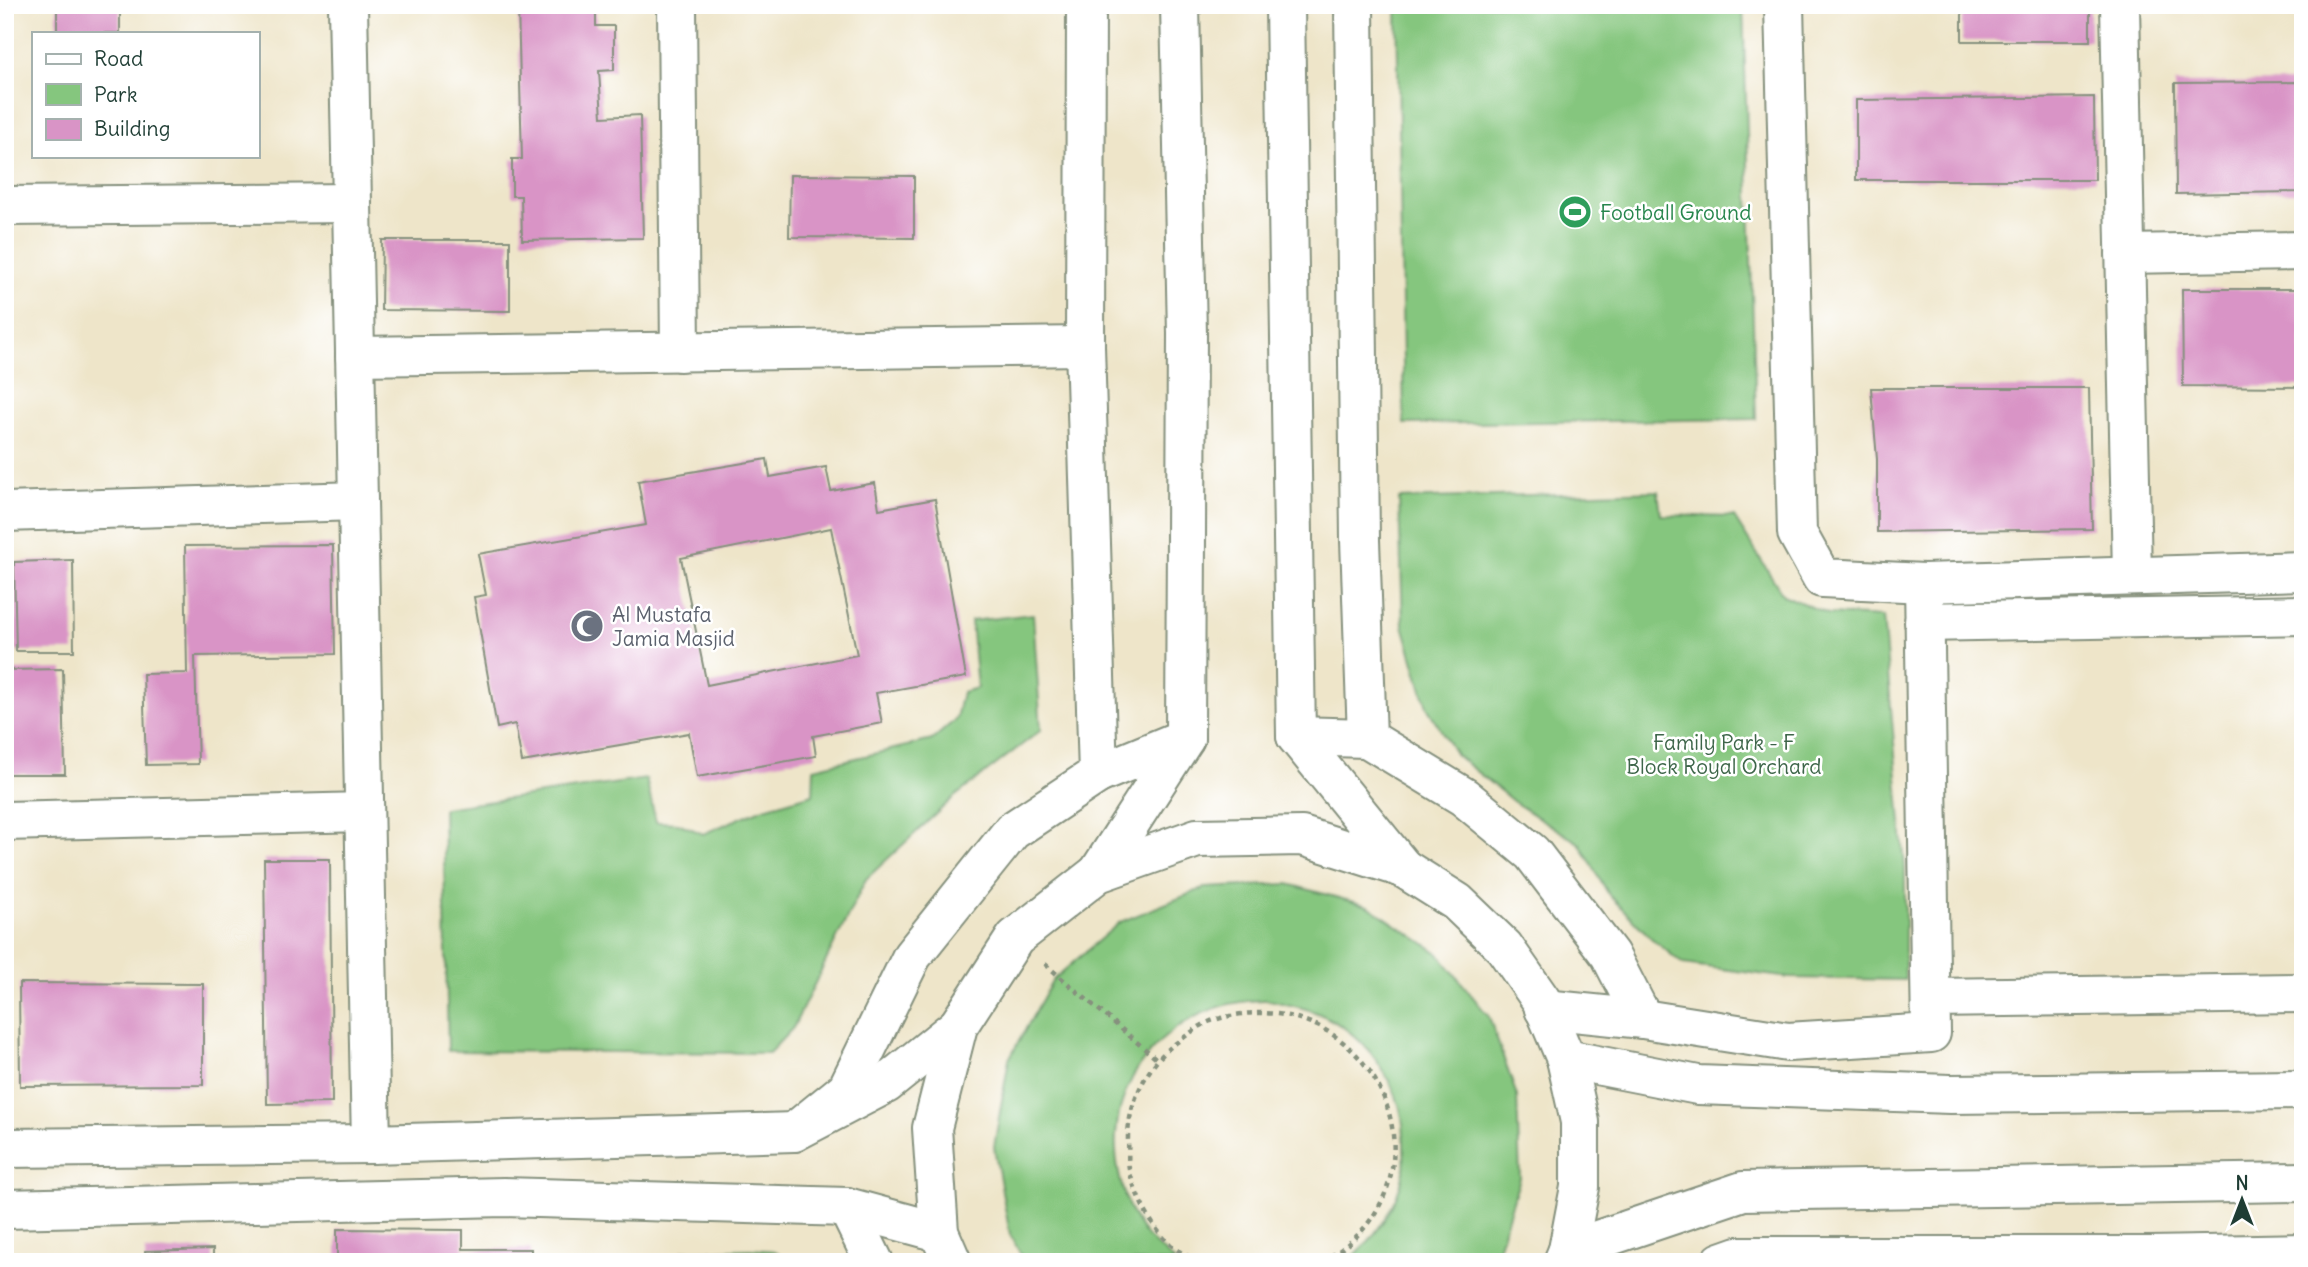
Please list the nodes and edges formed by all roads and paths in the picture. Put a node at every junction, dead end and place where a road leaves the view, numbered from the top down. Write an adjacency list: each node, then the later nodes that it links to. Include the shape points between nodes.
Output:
1 (348, 5): 9 (street)
2 (677, 5): 14 (street)
3 (1086, 5): 13 (street)
4 (1180, 5): 24 (street, via 1187,334)
5 (1285, 5): 23 (street)
6 (1354, 5): 25 (street)
7 (1784, 5): 20 (street, via 1797,533 1822,578)
8 (2120, 5): 12 (street)
9 (352, 203): 10 (street); 15 (street)
10 (5, 206)
11 (2303, 251): 12 (street)
12 (2125, 254): 19 (street)
13 (1085, 346): 14 (street); 26 (street)
14 (680, 352): 15 (street)
15 (355, 356): 16 (street)
16 (358, 501): 17 (street); 27 (street)
17 (5, 512)
18 (2303, 571): 19 (street)
19 (2132, 575): 20 (street)
20 (1924, 583): 22 (street)
21 (2303, 615): 22 (street)
22 (1924, 622): 33 (street)
23 (1296, 736): 25 (street); 29 (street)
24 (1185, 738): 26 (street); 30 (street)
25 (1367, 738): 35 (street, via 1464,797 1532,853 1610,955)
26 (1098, 774): 40 (street, via 1012,831 912,956 847,1089)
27 (364, 813): 28 (street); 41 (street)
28 (5, 821)
29 (1403, 868): 30 (street, via 1302,836 1276,836 1197,838); 34 (street, via 1457,902 1504,947)
30 (1098, 873): 31 (street)
31 (1015, 938): 36 (street); 38 (path)
32 (2303, 992): 33 (street)
33 (1931, 999): 35 (street, via 1931,1033 1788,1042)
34 (1544, 1009): 35 (street); 37 (street)
35 (1643, 1019)
36 (958, 1026): 40 (street, via 886,1084); 46 (street, via 932,1128)
37 (1566, 1059): 39 (street, via 1698,1085 1950,1094); 48 (street, via 1580,1122 1580,1186)
38 (1159, 1061): 51 (path, via 1142,1083 1128,1126 1129,1171 1145,1213 1175,1248); 52 (path, via 1170,1047 1208,1022 1250,1013 1292,1016 1332,1033 1364,1061 1385,1098 1394,1139 1389,1181 1371,1220 1342,1251)
39 (2303, 1090)
40 (794, 1132): 41 (street)
41 (370, 1144): 42 (street)
42 (5, 1148)
43 (2303, 1182): 48 (street, via 1743,1191)
44 (847, 1207): 45 (street, via 504,1197); 46 (street); 50 (street)
45 (5, 1209)
46 (945, 1247)
47 (2303, 1253): 49 (street)
48 (1566, 1256)
49 (2150, 1259): 53 (street, via 1738,1256)
50 (874, 1262)
51 (1199, 1262)
52 (1321, 1262)
53 (1721, 1262)

